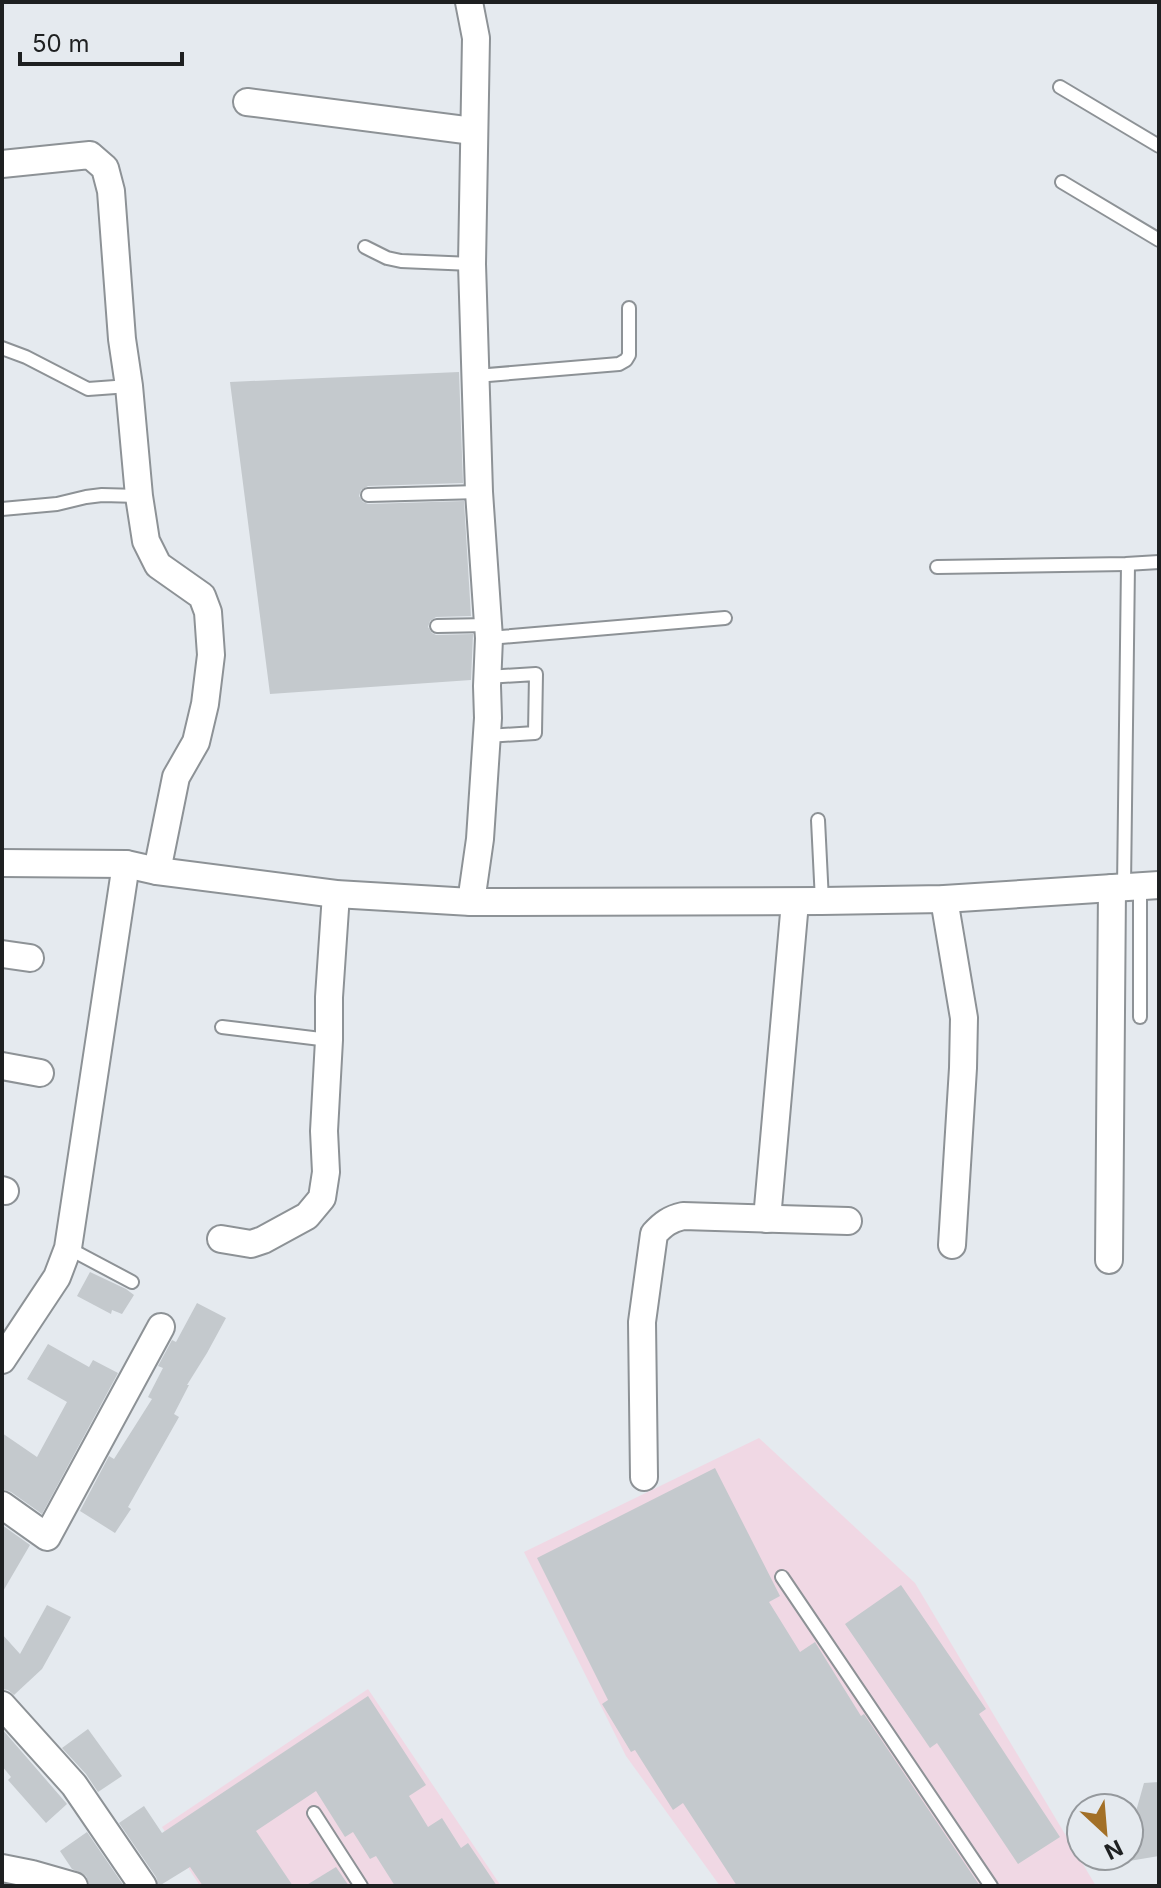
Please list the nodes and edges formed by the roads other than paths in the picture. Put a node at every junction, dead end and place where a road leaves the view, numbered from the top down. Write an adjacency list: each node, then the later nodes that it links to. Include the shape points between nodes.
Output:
1 (469, 2): 4 (street, via 476,38)
2 (1060, 87): 5 (lane)
3 (247, 102): 4 (street)
4 (473, 131): 10 (street)
5 (1159, 146)
6 (2, 164): 14 (street, via 90,155 105,168)
7 (1062, 182): 8 (lane)
8 (1159, 240)
9 (365, 247): 10 (lane, via 401,261)
10 (472, 264): 13 (street)
11 (629, 308): 13 (lane, via 629,355 619,364)
12 (2, 348): 14 (lane, via 88,389)
13 (476, 376): 15 (street)
14 (129, 386): 17 (street)
15 (479, 492): 16 (lane); 24 (street)
16 (368, 495)
17 (139, 496): 18 (lane, via 102,495); 30 (street, via 146,541 158,565 202,596 211,655 196,742 176,777)
18 (2, 509)
19 (1159, 562): 20 (lane)
20 (1128, 564): 21 (lane); 31 (lane)
21 (937, 567)
22 (725, 618): 24 (lane)
23 (437, 626): 24 (lane)
24 (488, 631): 25 (street)
25 (487, 677): 26 (street); 26 (lane, via 536,674 535,733)
26 (487, 736): 35 (street)
27 (818, 820): 34 (lane)
28 (2, 863): 29 (street)
29 (126, 864): 30 (street); 48 (street)
30 (157, 871): 32 (street)
31 (1134, 887): 33 (street); 39 (lane); 49 (street)
32 (336, 894): 35 (street); 41 (street)
33 (944, 899): 34 (street); 47 (street, via 964,1018)
34 (822, 901): 36 (street)
35 (471, 902): 36 (street)
36 (795, 902): 44 (street)
37 (2, 954): 38 (street)
38 (30, 958)
39 (1140, 1017)
40 (222, 1027): 41 (lane)
41 (329, 1040): 46 (street, via 322,1198 307,1216 275,1235 251,1244)
42 (2, 1066): 43 (street)
43 (40, 1073)
44 (767, 1219): 45 (street); 53 (street, via 683,1216 654,1234 642,1322)
45 (848, 1221)
46 (221, 1239)
47 (952, 1245)
48 (68, 1248): 50 (lane); 52 (street, via 57,1277)
49 (1109, 1260)
50 (132, 1282)
51 (161, 1327): 54 (street, via 47,1537)
52 (2, 1360)
53 (644, 1477)
54 (2, 1505)
55 (782, 1577): 63 (lane)
56 (2, 1705): 61 (street, via 74,1785)
57 (314, 1813): 62 (lane)
58 (2, 1868): 59 (street)
59 (32, 1880): 60 (street)
60 (74, 1886)
61 (143, 1886)
62 (361, 1886)
63 (991, 1886)

